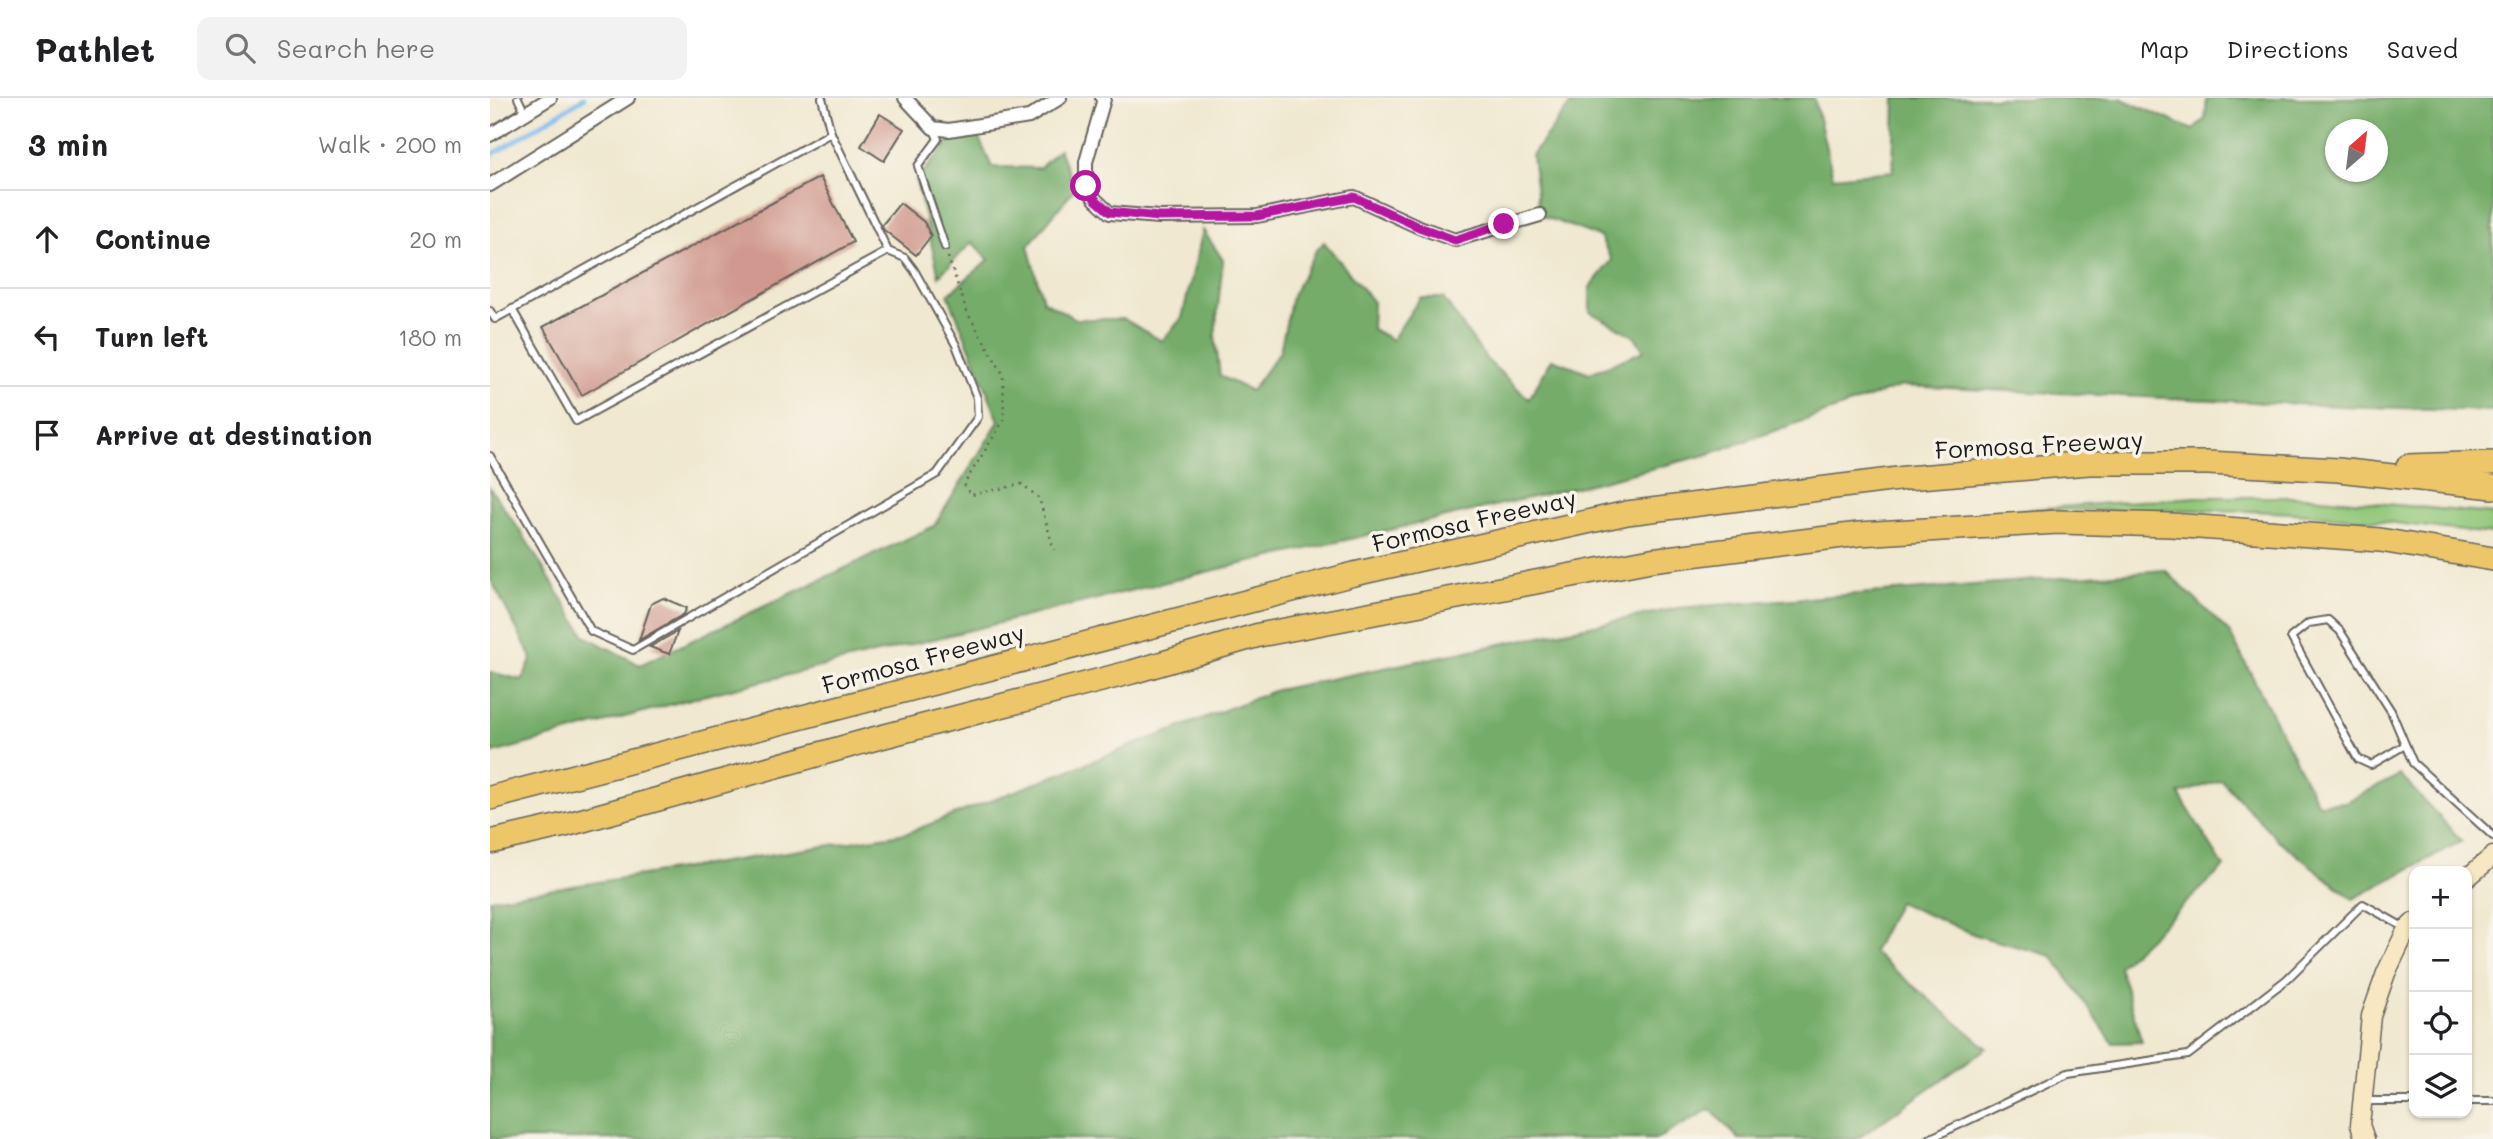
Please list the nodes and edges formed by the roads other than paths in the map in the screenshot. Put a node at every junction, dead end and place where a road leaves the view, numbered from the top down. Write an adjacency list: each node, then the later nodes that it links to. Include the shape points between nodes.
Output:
1 (518, 98): 8 (lane)
2 (550, 98): 8 (street)
3 (628, 98): 12 (street)
4 (822, 98): 10 (lane)
5 (905, 98): 9 (street)
6 (1060, 98): 9 (street, via 1029,117 949,130)
7 (1102, 98): 13 (street, via 1086,162 1086,186 1110,212 1159,217 1257,216 1354,197 1455,240)
8 (526, 113): 11 (street)
9 (933, 128): 14 (lane, via 938,139 918,166)
10 (831, 133): 15 (lane); 16 (lane)
11 (490, 135)
12 (490, 185)
13 (1539, 215)
14 (945, 247)
15 (888, 251): 16 (lane, via 576,421); 18 (lane, via 905,258 914,270 956,345 977,398 978,417 937,474 633,650 591,631)
16 (512, 309): 17 (lane, via 495,319)
17 (490, 311)
18 (490, 456)
19 (2493, 463): 20 (highway)
20 (2338, 470): 21 (highway, Formosa Freeway); 26 (highway, Formosa Freeway, via 2089,463 1906,478 1627,513 1354,574)
21 (2493, 487)
22 (2379, 540): 23 (highway); 24 (highway); 28 (highway, via 2058,522 1859,534 1651,560 1259,635)
23 (2493, 559)
24 (2493, 565)
25 (2405, 745): 25 (lane, via 2371,765 2358,759 2291,637 2309,623 2328,620 2340,631 2391,711); 27 (lane, via 2413,763)
26 (490, 798)
27 (2493, 836)
28 (490, 842)
29 (2493, 856): 30 (street)
30 (2472, 874)
31 (2409, 925): 37 (lane, via 2362,904 2286,979 2188,1055 2068,1073)
32 (2409, 927): 33 (street, via 2371,1016)
33 (2362, 1101): 34 (lane); 38 (street, via 2360,1125)
34 (2409, 1101)
35 (2472, 1101): 36 (lane)
36 (2493, 1101)
37 (1929, 1139)
38 (2365, 1139)

